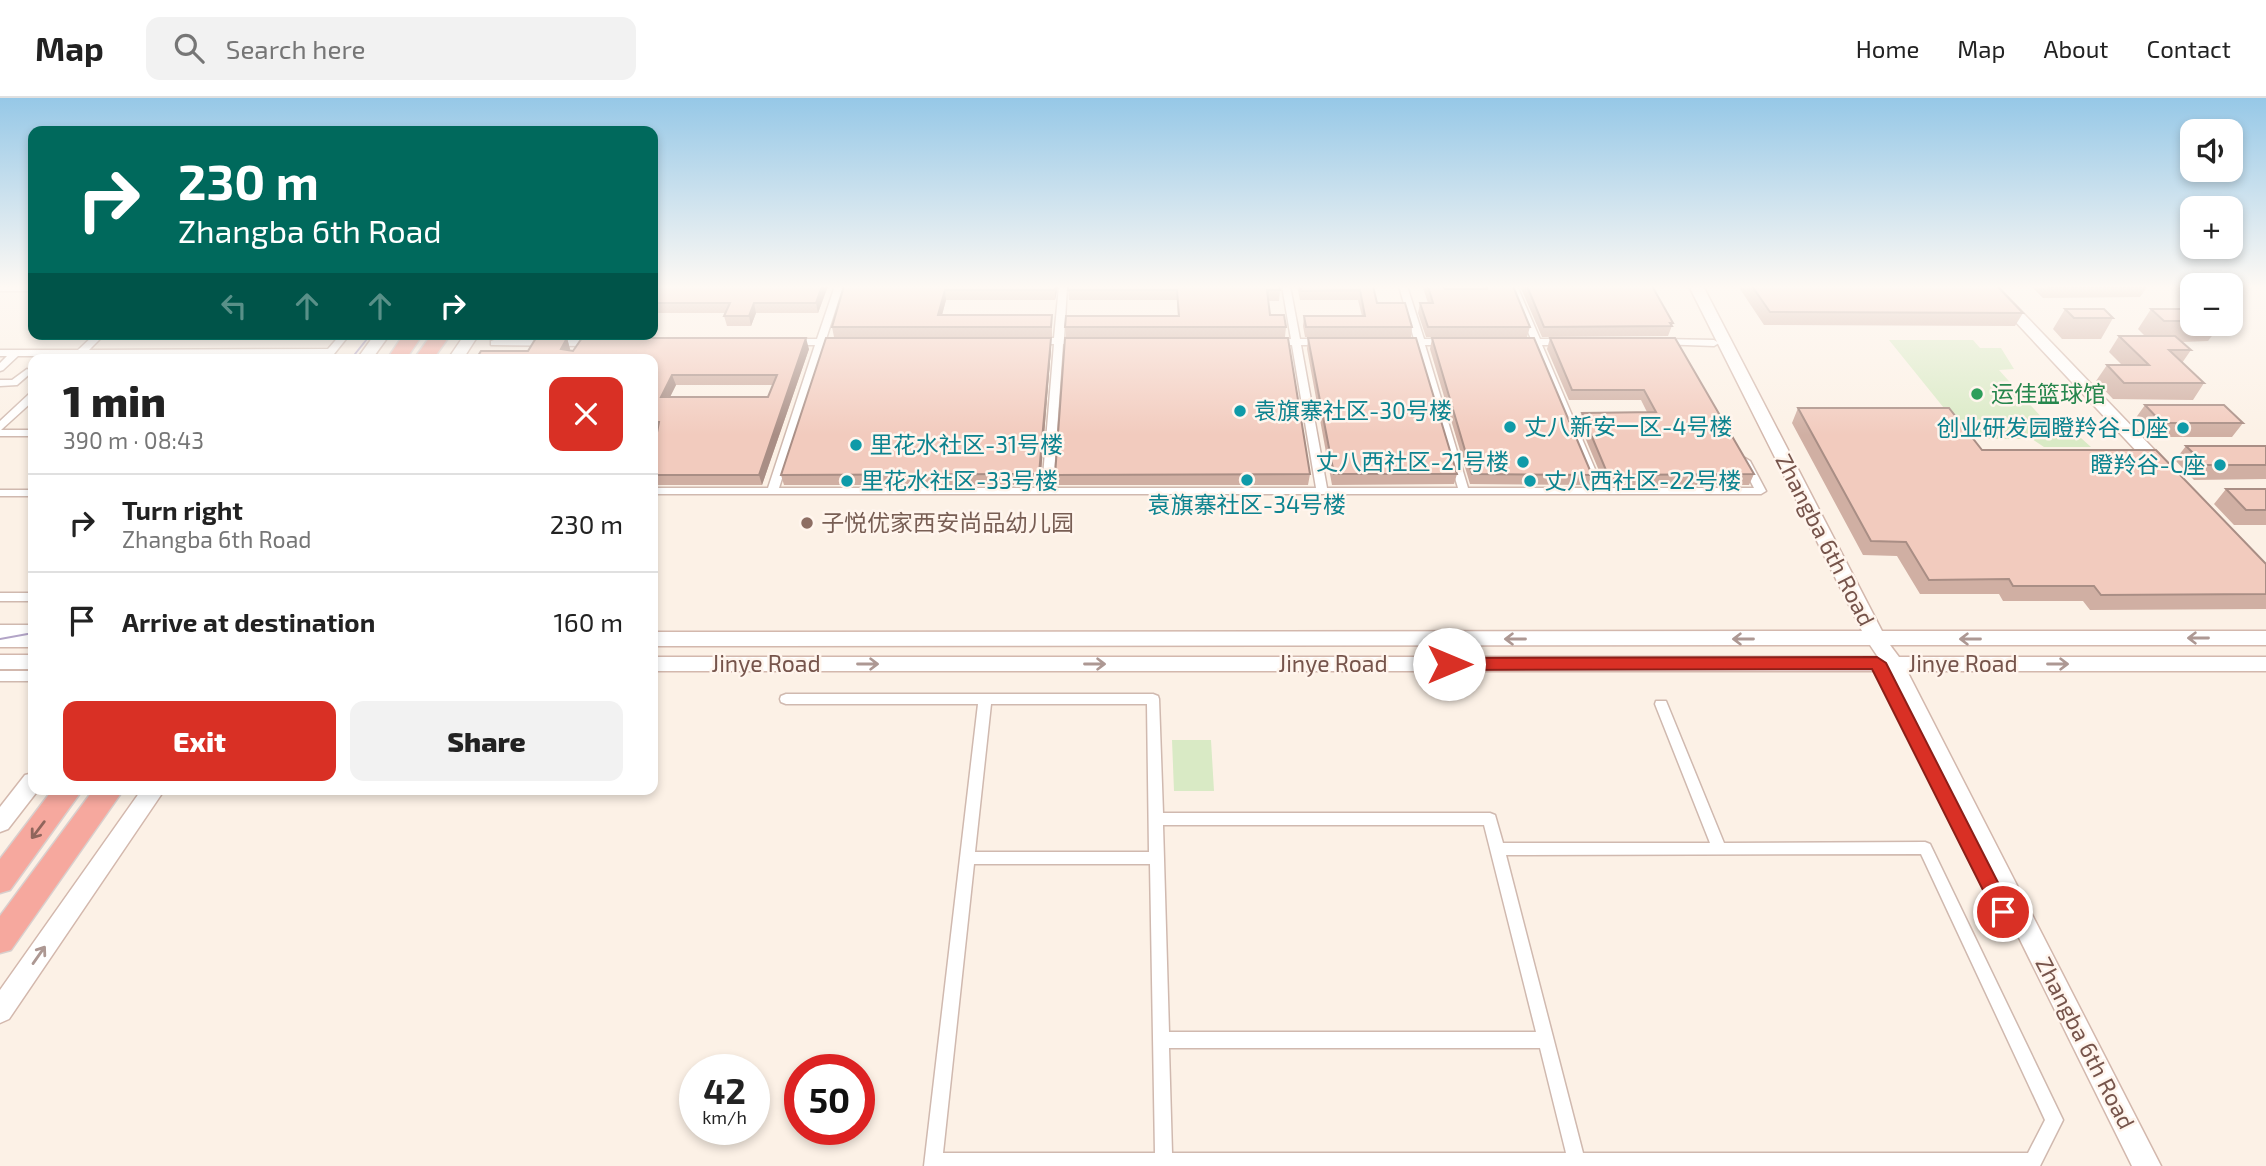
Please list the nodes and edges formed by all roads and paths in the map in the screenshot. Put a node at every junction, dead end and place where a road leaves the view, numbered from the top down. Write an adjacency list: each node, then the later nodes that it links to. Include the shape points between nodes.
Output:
1 (824, 336): 19 (street)
2 (1059, 336): 15 (street)
3 (1295, 336): 22 (street)
4 (1418, 336): 17 (street)
5 (1533, 336): 27 (street)
6 (1710, 336): 33 (main road, Zhangba 6th Road)
7 (1720, 336): 64 (main road, Zhangba 6th Road)
8 (2036, 336): 49 (main road)
9 (94, 340): 37 (street)
10 (341, 340): 38 (street)
11 (378, 340): 39 (main road)
12 (562, 340): 31 (street)
13 (590, 340): 32 (street)
14 (1017, 341): 15 (street)
15 (1059, 341): 16 (street); 50 (street)
16 (1087, 341)
17 (1420, 341): 24 (street); 25 (street); 54 (street)
18 (782, 342): 19 (street)
19 (822, 342): 20 (street); 52 (street)
20 (850, 342)
21 (1268, 342): 22 (street)
22 (1296, 342): 23 (street); 53 (street)
23 (1337, 342)
24 (1392, 342)
25 (1459, 342)
26 (1510, 342): 27 (street)
27 (1536, 342): 28 (street); 55 (street)
28 (1574, 342)
29 (1651, 342): 30 (street)
30 (1676, 342): 33 (street); 40 (street)
31 (494, 343)
32 (608, 343)
33 (1714, 343): 64 (main road, Zhangba 6th Road)
34 (0, 353): 35 (street)
35 (15, 353): 36 (street); 41 (street)
36 (36, 354)
37 (79, 354)
38 (331, 354)
39 (368, 354)
40 (1683, 354)
41 (0, 368)
42 (27, 372): 43 (street, via 14,383)
43 (0, 383)
44 (28, 401): 45 (street)
45 (0, 427)
46 (0, 433): 47 (street)
47 (28, 433)
48 (1735, 445): 55 (street, via 1762,491)
49 (2171, 477)
50 (1047, 490): 52 (street); 53 (street)
51 (658, 491): 52 (street)
52 (772, 491)
53 (1322, 491): 54 (street)
54 (1464, 491): 55 (street)
55 (1599, 491)
56 (0, 493): 57 (street)
57 (28, 493)
58 (28, 594): 59 (street)
59 (0, 597)
60 (0, 629): 61 (street)
61 (28, 629)
62 (2266, 638): 64 (main road, Jinye Road, one-way to 64)
63 (658, 639): 64 (main road, Jinye Road, one-way to 63)
64 (1869, 639): 70 (main road, Zhangba 6th Road)
65 (0, 640): 66 (main road)
66 (28, 640)
67 (0, 662): 68 (main road)
68 (28, 662)
69 (658, 664): 70 (main road, Jinye Road, one-way to 70)
70 (1885, 664): 71 (main road, Jinye Road, one-way to 71); 95 (main road, Zhangba 6th Road); 96 (main road, Zhangba 6th Road)
71 (2266, 664)
72 (0, 676): 73 (street)
73 (28, 676)
74 (786, 699): 75 (street)
75 (985, 699): 81 (street, via 1153,699); 85 (street)
76 (1661, 704): 83 (street)
77 (28, 787): 82 (main road)
78 (65, 795): 87 (highway, one-way to 87)
79 (106, 795): 88 (highway)
80 (150, 795): 89 (main road, one-way to 80)
81 (1156, 819): 84 (street, via 1490,819); 86 (street)
82 (0, 823)
83 (1720, 848): 84 (street); 93 (street, via 1925,848 2054,1120 2033,1162)
84 (1498, 849): 91 (street)
85 (967, 858): 86 (street); 94 (street)
86 (1156, 858): 90 (street)
87 (4, 876)
88 (0, 940)
89 (0, 1011)
90 (1161, 1040): 91 (street); 92 (street)
91 (1546, 1040): 93 (street)
92 (1164, 1162): 93 (street); 94 (street)
93 (1577, 1162)
94 (933, 1164)
95 (2133, 1166)
96 (2147, 1166)

